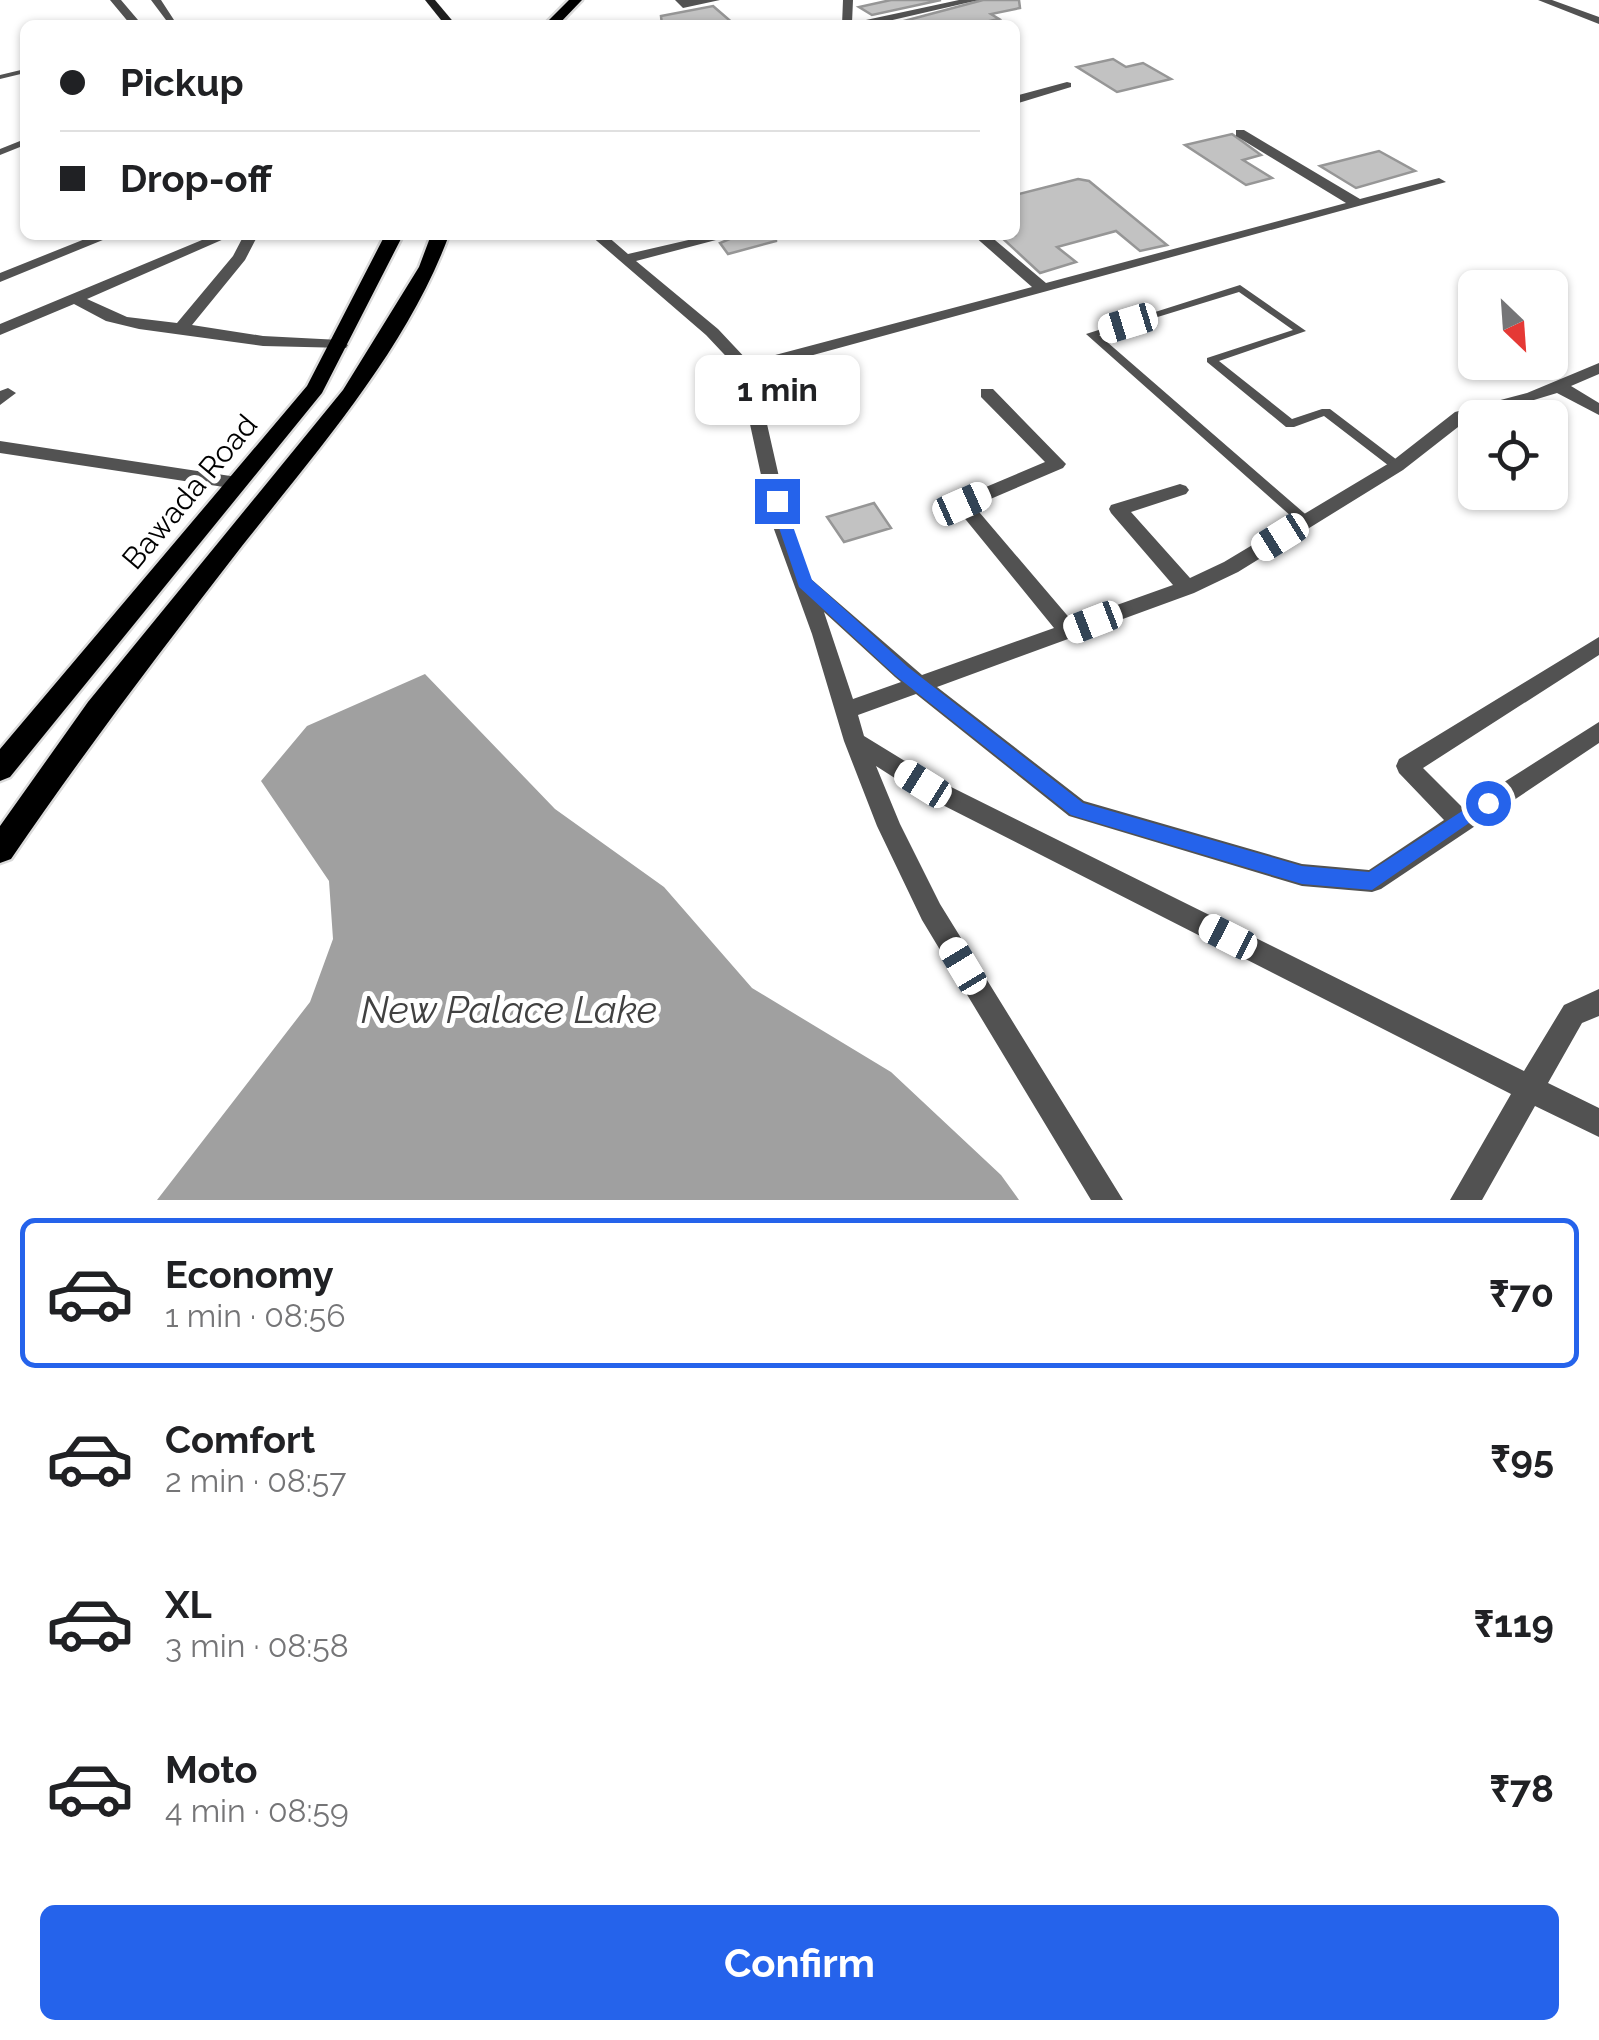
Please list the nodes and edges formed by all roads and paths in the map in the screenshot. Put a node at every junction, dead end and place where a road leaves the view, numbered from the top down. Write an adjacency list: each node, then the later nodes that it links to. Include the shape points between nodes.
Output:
1 (156, 0): 8 (street)
2 (430, 0): 9 (street)
3 (574, 0): 10 (main road)
4 (680, 0): 5 (street)
5 (714, 0)
6 (974, 0): 11 (street)
7 (1543, 0): 12 (street)
8 (170, 18)
9 (447, 20)
10 (556, 20)
11 (880, 20)
12 (1599, 21)
13 (1067, 84): 14 (street)
14 (1020, 98)
15 (1240, 133): 17 (street)
16 (1438, 182): 17 (street)
17 (1358, 204): 28 (street)
18 (95, 240): 27 (street)
19 (214, 240): 29 (street)
20 (248, 240): 30 (street)
21 (391, 240): 32 (main road, Bawada Road)
22 (438, 240): 53 (main road, via 351,393 98,710)
23 (604, 240): 26 (street)
24 (707, 240): 26 (street)
25 (986, 240): 28 (street)
26 (625, 259): 33 (street)
27 (0, 278)
28 (1044, 289): 33 (street)
29 (76, 298): 30 (street, via 89,310 136,324); 31 (street)
30 (180, 328): 32 (street)
31 (0, 330)
32 (340, 345): 40 (main road, Bawada Road, via 315,389)
33 (746, 368): 43 (street, via 780,520)
34 (1599, 368): 35 (street)
35 (1558, 386): 37 (street); 39 (street, via 1462,416)
36 (987, 393): 45 (street, via 1057,464 962,504)
37 (1599, 410)
38 (0, 446): 40 (street)
39 (1397, 466): 42 (street); 42 (lane, via 1326,412 1290,424 1211,360 1301,331 1240,288 1091,334)
40 (237, 483): 51 (main road, Bawada Road)
41 (1180, 490): 44 (street, via 1118,509)
42 (1306, 522): 44 (street)
43 (805, 583): 47 (street); 48 (street)
44 (1187, 588): 45 (street)
45 (1068, 632): 47 (street)
46 (1599, 645): 52 (street, via 1407,766)
47 (918, 684): 48 (street); 52 (street, via 1078,809 1302,875 1372,881)
48 (845, 711): 50 (street)
49 (1599, 731): 52 (street)
50 (855, 741): 55 (street, via 923,784); 57 (street, via 931,912)
51 (0, 769)
52 (1460, 822)
53 (0, 850)
54 (1599, 1002): 55 (street, via 1573,1014)
55 (1530, 1089): 56 (street); 58 (street)
56 (1599, 1122)
57 (1108, 1200)
58 (1465, 1200)

